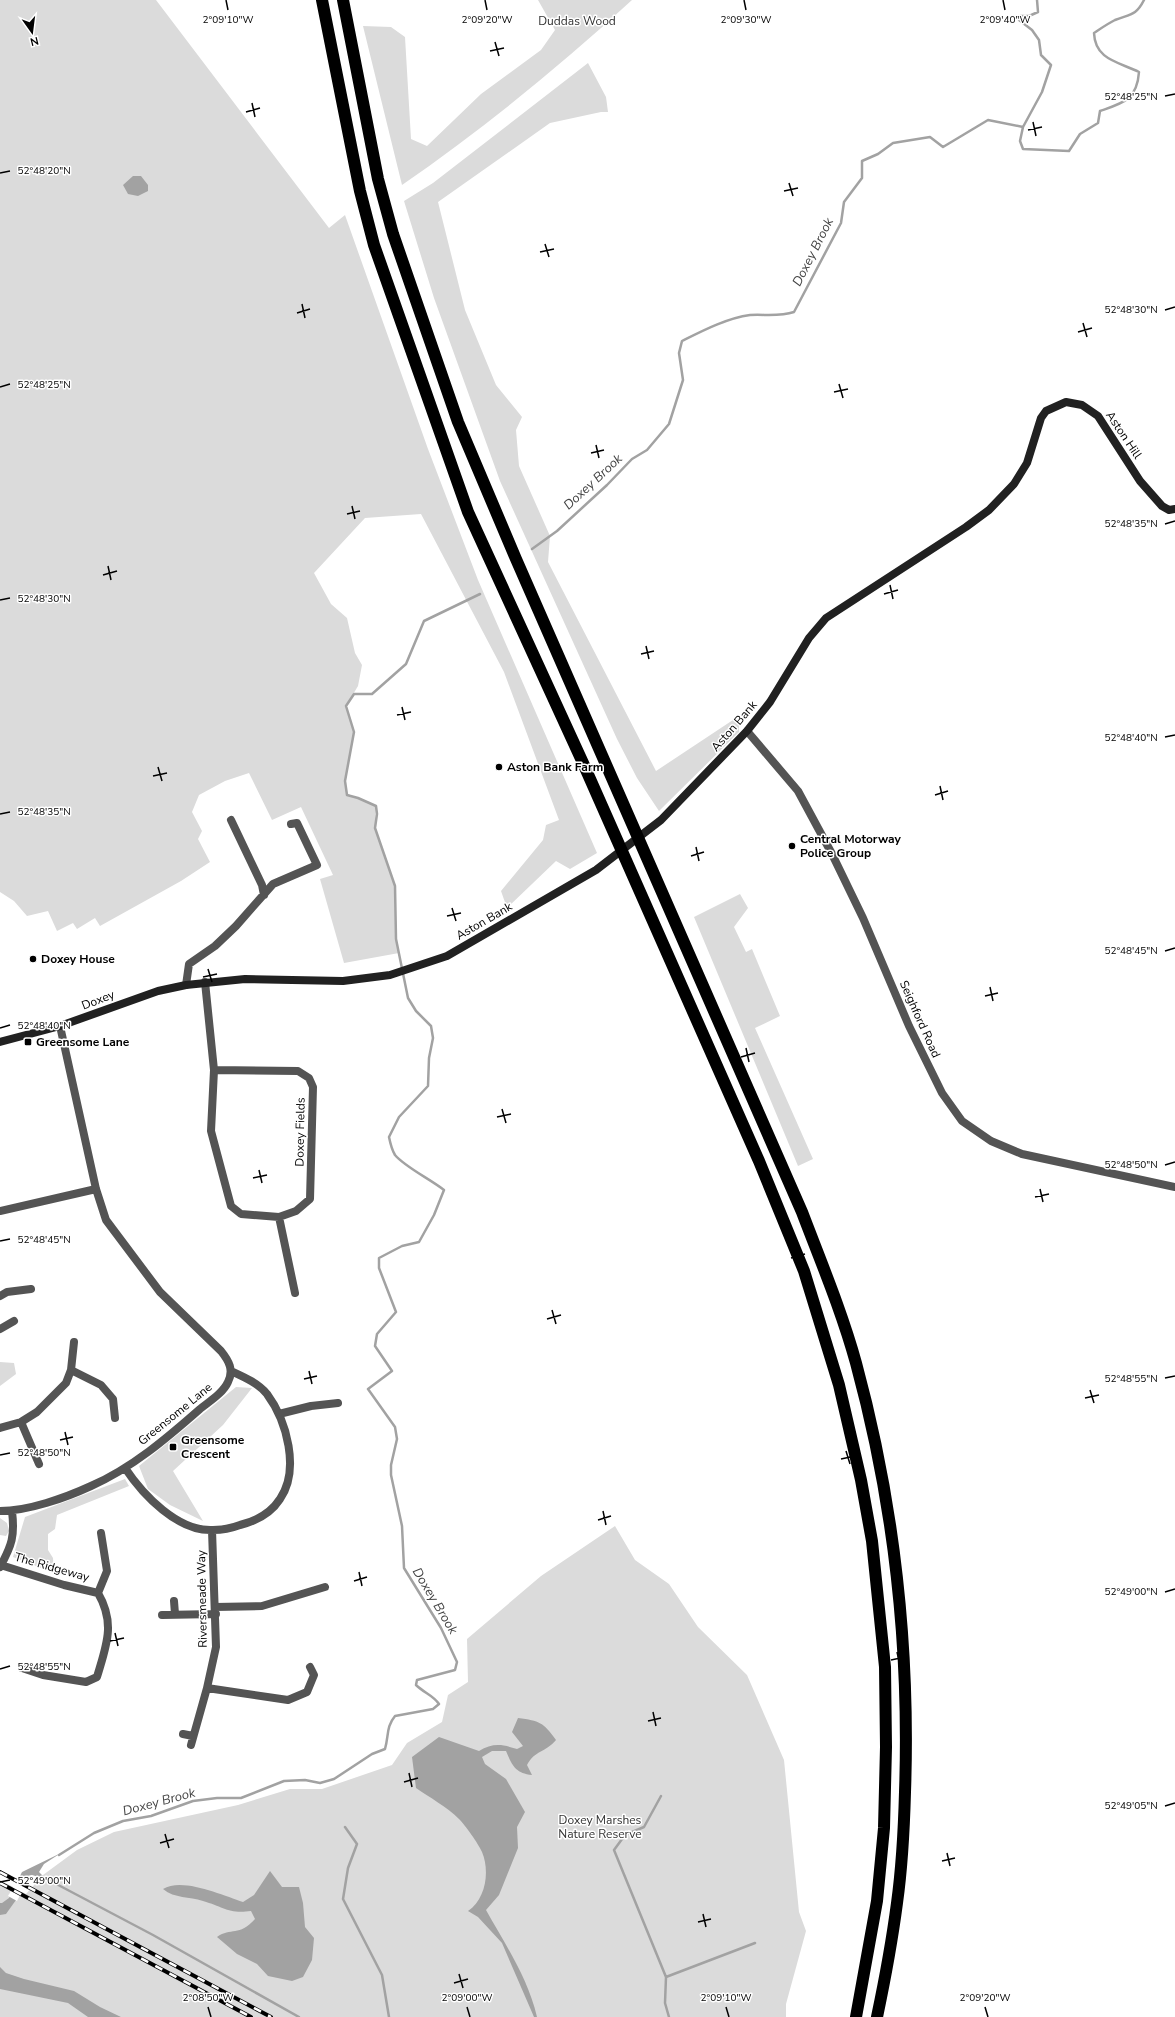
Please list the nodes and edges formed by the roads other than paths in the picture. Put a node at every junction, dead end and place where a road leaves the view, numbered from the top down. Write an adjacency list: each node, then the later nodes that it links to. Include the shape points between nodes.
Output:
1 (322, 0): 50 (highway, via 360,191 374,245 468,512 583,763 759,1161 804,1271 840,1385 869,1525 885,1667 884,1828 877,1901)
2 (343, 0): 51 (highway, via 378,179 393,234 458,422 802,1212 839,1307 856,1363 871,1421 897,1569 905,1696 906,1746 898,1902)
3 (1027, 463): 4 (street, Aston Hill, via 1036,430 1046,411 1066,402 1082,405 1098,416 1140,481 1162,506 1170,510); 5 (street, Aston Bank, via 1014,484 989,510 826,618 809,638 770,702)
4 (1175, 509)
5 (747, 732): 9 (street, Aston Bank, via 662,820 596,870 447,956 390,975 343,981 245,979); 14 (street, Seighford Road, via 798,791 863,918 932,1073 962,1122 991,1141 1022,1154)
6 (231, 820): 8 (street, via 262,885)
7 (291, 824): 8 (street, via 297,823 317,865 272,884)
8 (264, 895): 10 (street, via 215,946 189,964)
9 (205, 982): 10 (street, Doxey); 13 (street, Doxey Fields)
10 (186, 985): 11 (street, Doxey, via 158,991)
11 (60, 1026): 12 (street, Doxey); 15 (street)
12 (0, 1042)
13 (214, 1070): 17 (street, Doxey Fields, via 211,1131 231,1206 241,1214); 17 (street, Doxey Fields, via 298,1072 309,1078 313,1088 310,1199 296,1211)
14 (1175, 1187)
15 (96, 1189): 16 (street); 25 (street, via 102,1211 113,1232 160,1292 227,1359)
16 (0, 1210)
17 (279, 1217): 19 (street)
18 (31, 1289): 20 (street, via 7,1292)
19 (295, 1293)
20 (0, 1296)
21 (14, 1321): 22 (street)
22 (0, 1329)
23 (74, 1342): 24 (street)
24 (71, 1370): 28 (street, via 101,1385 113,1399); 29 (street, via 66,1383 48,1403)
25 (232, 1371): 27 (street, via 255,1383); 32 (street, Greensome Lane, via 220,1392 163,1441)
26 (338, 1403): 27 (street)
27 (279, 1414): 35 (street, via 290,1462 289,1482 280,1500 266,1515 247,1524)
28 (115, 1418)
29 (22, 1422): 30 (street); 31 (street)
30 (0, 1428)
31 (39, 1464)
32 (125, 1468): 34 (street, Greensome Lane, via 91,1486); 35 (street, via 142,1491 165,1512 184,1523)
33 (0, 1511): 34 (street, Greensome Lane)
34 (12, 1511): 37 (street, via 14,1531)
35 (212, 1530): 41 (street, Riversmeade Way)
36 (101, 1533): 39 (street, via 107,1571)
37 (1, 1566): 39 (street, The Ridgeway)
38 (325, 1587): 41 (street, via 262,1606)
39 (98, 1593): 45 (street, The Ridgeway, via 103,1601 109,1626 107,1646 97,1677 86,1682 43,1675)
40 (174, 1601): 42 (street)
41 (216, 1611): 42 (street); 46 (street, Riversmeade Way, via 216,1647)
42 (175, 1614): 43 (street)
43 (162, 1615)
44 (310, 1667): 46 (street, via 314,1675 307,1692 288,1700)
45 (22, 1668)
46 (207, 1688): 48 (street, Riversmeade Way)
47 (183, 1734): 48 (street)
48 (193, 1736): 49 (street, Riversmeade Way)
49 (191, 1745)
50 (856, 2017)
51 (877, 2017)

